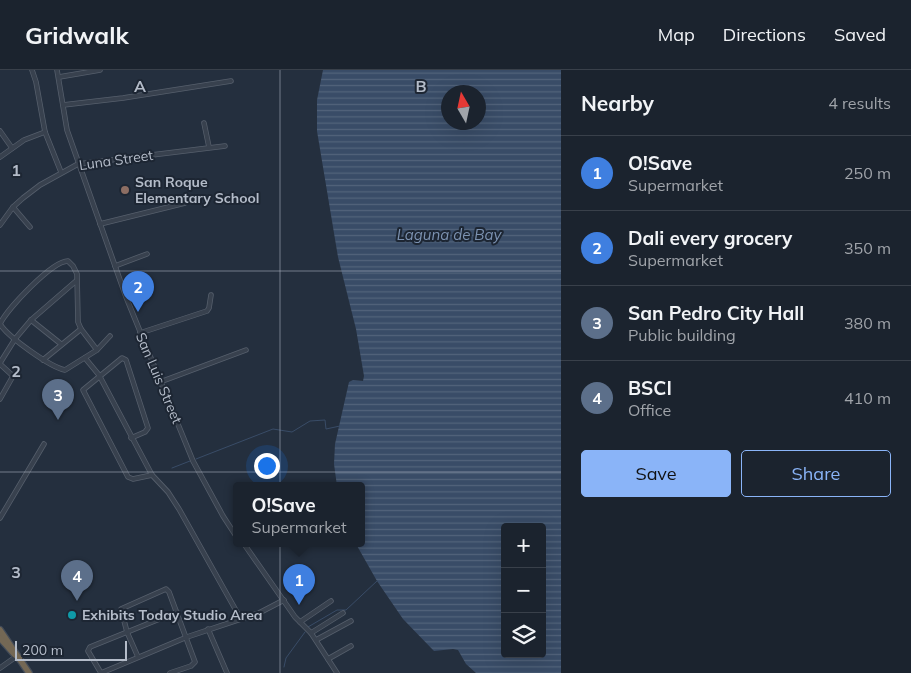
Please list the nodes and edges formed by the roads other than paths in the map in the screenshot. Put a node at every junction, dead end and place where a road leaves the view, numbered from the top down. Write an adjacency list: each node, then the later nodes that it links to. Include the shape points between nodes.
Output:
1 (32, 70): 9 (street)
2 (57, 70): 4 (street, San Luis Street)
3 (100, 70): 4 (street)
4 (59, 77): 6 (street, San Luis Street)
5 (231, 81): 6 (street)
6 (63, 105): 14 (street, San Luis Street)
7 (204, 123): 11 (street)
8 (0, 130): 12 (street)
9 (46, 132): 12 (street); 15 (street)
10 (225, 146): 11 (street, Luna Street)
11 (209, 147): 14 (street, Luna Street)
12 (12, 148): 13 (street)
13 (0, 157)
14 (78, 164): 15 (street, Luna Street); 18 (street, San Luis Street)
15 (62, 172): 17 (street, Luna Street, via 40,184)
16 (185, 202): 18 (street)
17 (14, 206): 19 (street, Luna Street); 20 (street)
18 (100, 224): 22 (street, San Luis Street)
19 (0, 225)
20 (30, 227)
21 (147, 254): 22 (street)
22 (115, 266): 27 (street, San Luis Street)
23 (77, 281): 25 (street); 26 (street); 29 (street, via 73,266 64,261 26,291 0,324)
24 (211, 295): 27 (street, via 207,311)
25 (31, 320): 29 (street); 30 (street)
26 (80, 329): 30 (street); 31 (street)
27 (140, 332): 37 (street, San Luis Street)
28 (110, 336): 31 (street)
29 (15, 339): 34 (street); 35 (street)
30 (61, 344): 34 (street)
31 (97, 350): 33 (street)
32 (246, 350): 37 (street)
33 (85, 358): 34 (street, via 65,370); 36 (street)
34 (43, 360)
35 (0, 364): 38 (street, via 13,376)
36 (99, 375): 39 (street); 39 (street, via 120,358 126,360 148,428); 41 (street, via 83,390 127,475 133,479)
37 (160, 382): 43 (street, San Luis Street, via 193,461)
38 (0, 399)
39 (131, 438): 41 (street)
40 (44, 444): 42 (street)
41 (152, 475): 49 (street, via 179,509)
42 (0, 518)
43 (233, 531)
44 (246, 547): 45 (street)
45 (284, 600): 49 (street); 51 (street)
46 (331, 602): 51 (street)
47 (177, 612): 54 (street); 54 (street, via 169,592 162,590 121,608); 56 (street)
48 (343, 614): 55 (street)
49 (238, 619): 52 (street)
50 (351, 621): 58 (street)
51 (300, 622): 55 (street)
52 (208, 629): 56 (street); 67 (street)
53 (0, 630): 60 (highway)
54 (127, 632): 61 (street); 65 (street, via 88,648)
55 (311, 633): 58 (street)
56 (187, 637): 61 (street); 66 (street, via 194,664)
57 (0, 638): 60 (highway)
58 (316, 640): 62 (street)
59 (350, 646): 62 (street)
60 (17, 656): 63 (street); 64 (highway)
61 (138, 658): 65 (street)
62 (328, 659): 68 (street)
63 (0, 668)
64 (29, 673)
65 (101, 673)
66 (170, 673)
67 (227, 673)
68 (337, 673)

